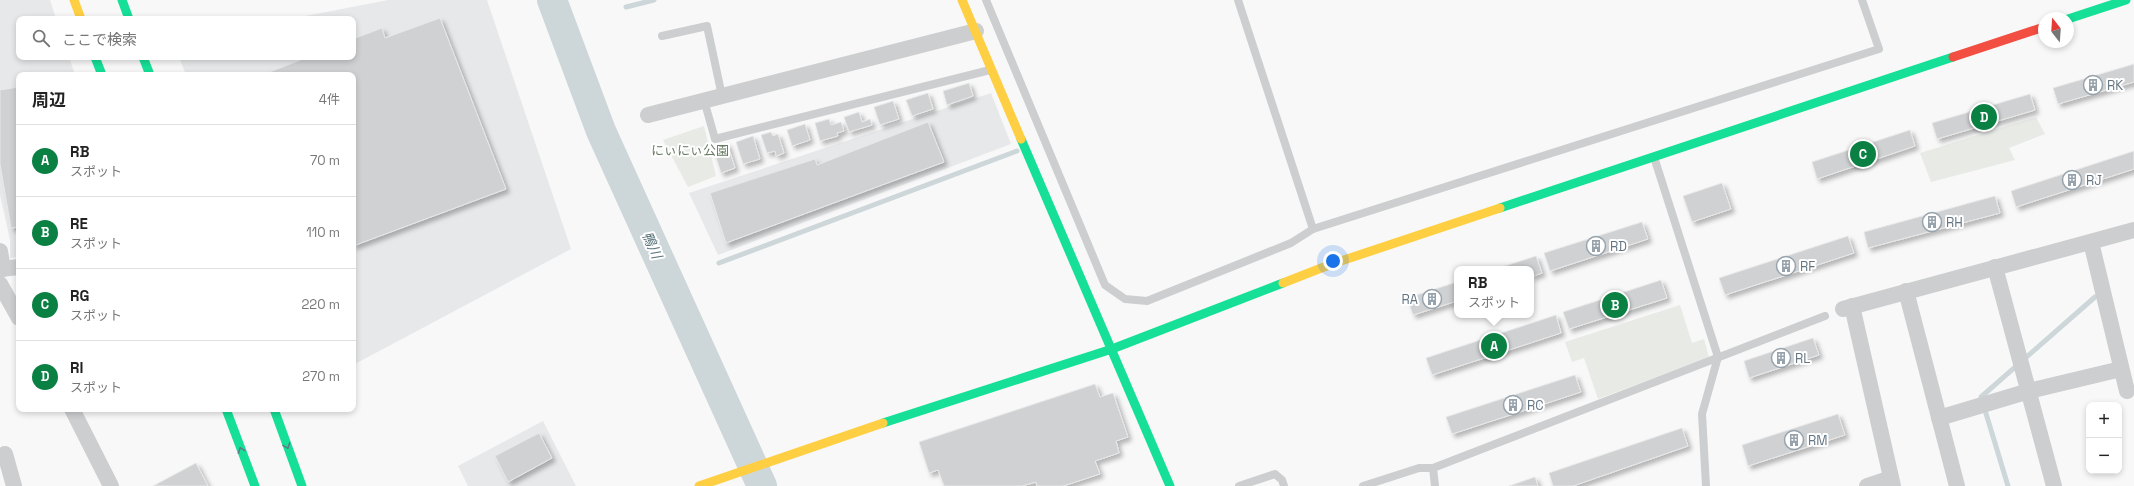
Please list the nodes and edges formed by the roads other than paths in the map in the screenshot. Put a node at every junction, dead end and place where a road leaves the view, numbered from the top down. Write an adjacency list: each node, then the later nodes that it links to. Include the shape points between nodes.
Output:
1 (74, 0): 8 (main road)
2 (122, 0): 9 (main road)
3 (962, 0): 12 (main road)
4 (986, 0): 23 (lane, via 1105,285 1125,299 1147,301 1291,243)
5 (1238, 0): 23 (lane)
6 (1862, 0): 23 (lane, via 1879,49)
7 (2126, 0): 10 (main road)
8 (80, 16)
9 (128, 16)
10 (2074, 17)
11 (2038, 29): 22 (main road)
12 (976, 32): 16 (main road); 19 (street)
13 (662, 36): 19 (lane, via 707,26)
14 (96, 60): 17 (main road)
15 (144, 60): 18 (main road)
16 (992, 69): 20 (lane, via 715,139); 33 (main road)
17 (101, 72)
18 (149, 72)
19 (722, 96): 20 (street)
20 (704, 100): 21 (street)
21 (648, 115)
22 (1653, 156): 33 (main road, via 1288,280); 34 (lane)
23 (1313, 229)
24 (2134, 230): 25 (street)
25 (2091, 242): 27 (street); 35 (street)
26 (0, 251): 29 (street)
27 (1995, 267): 30 (street); 36 (street)
28 (16, 268): 29 (street)
29 (1, 274): 31 (street)
30 (1906, 291): 41 (street); 44 (street, via 1847,307)
31 (16, 311)
32 (1825, 316): 34 (lane)
33 (1112, 349): 49 (main road, via 789,454); 50 (main road)
34 (1718, 357): 43 (lane); 55 (lane, via 1702,414)
35 (2121, 369): 36 (street); 37 (street)
36 (2029, 391): 41 (street); 58 (street)
37 (2127, 391)
38 (74, 412): 46 (street)
39 (227, 412): 47 (main road, one-way to 39)
40 (275, 412): 48 (main road, one-way to 48)
41 (1939, 418): 57 (street)
42 (5, 454): 45 (street)
43 (1433, 468): 53 (lane, via 1419,468); 54 (lane)
44 (1892, 482): 56 (street)
45 (14, 486)
46 (111, 486)
47 (256, 486)
48 (302, 486)
49 (699, 486)
50 (1170, 486)
51 (1240, 486): 52 (lane, via 1275,474)
52 (1284, 486)
53 (1363, 486)
54 (1436, 486)
55 (1706, 486)
56 (1867, 486)
57 (1957, 486)
58 (2054, 486)

